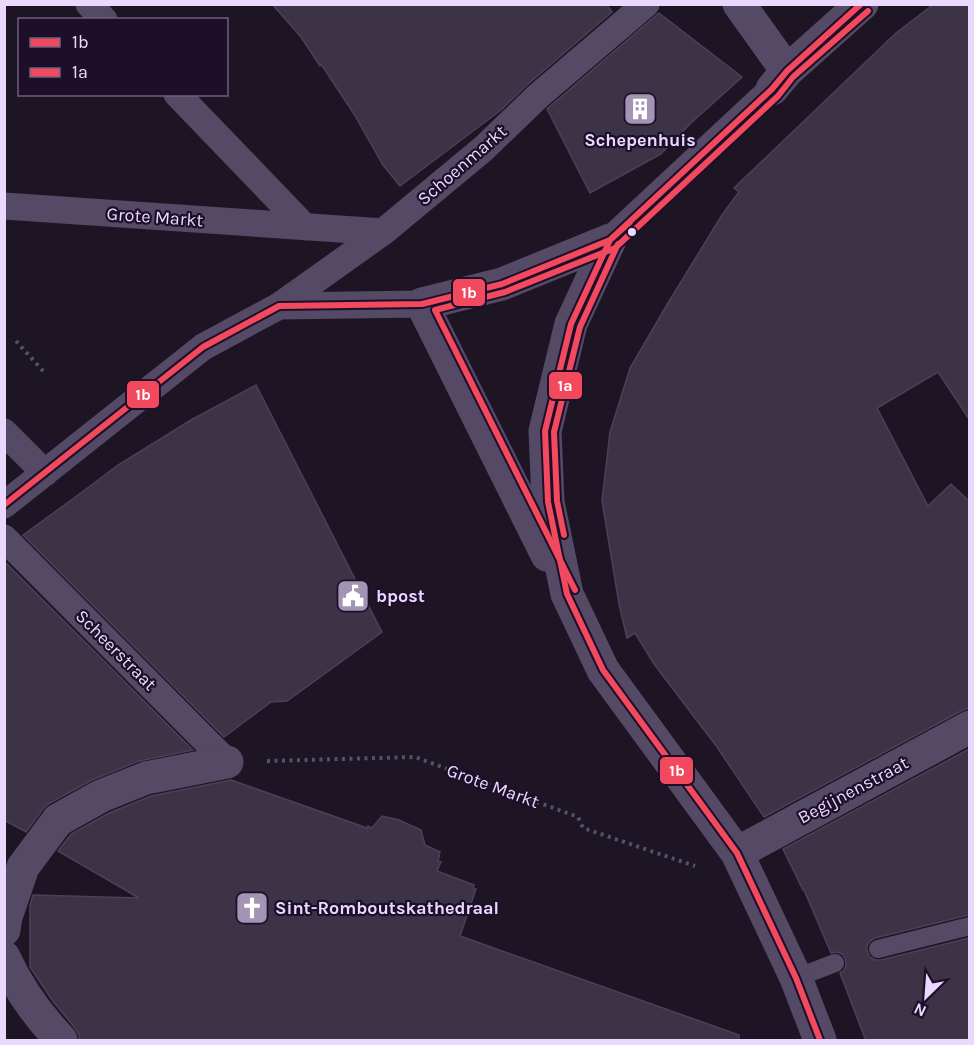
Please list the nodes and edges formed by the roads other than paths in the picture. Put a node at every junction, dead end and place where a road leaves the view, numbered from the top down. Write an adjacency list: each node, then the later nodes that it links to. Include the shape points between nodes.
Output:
1 (89, 4): 5 (street)
2 (646, 4): 10 (street, Schoenmarkt)
3 (739, 4): 6 (street)
4 (862, 4): 6 (street)
5 (102, 18)
6 (780, 80): 11 (street)
7 (179, 96): 9 (street)
8 (4, 206): 9 (street, Grote Markt)
9 (305, 227): 10 (street, Grote Markt)
10 (383, 232): 13 (street)
11 (610, 240): 12 (street, via 502,284); 18 (street, via 571,324 545,431 548,502)
12 (422, 304): 13 (street); 18 (street)
13 (279, 306): 15 (street, via 203,347)
14 (4, 432): 15 (street)
15 (45, 473): 16 (street)
16 (4, 506)
17 (4, 538): 20 (street, Scheerstraat)
18 (567, 594): 21 (street, via 603,670)
19 (969, 727): 21 (street, Begijnenstraat)
20 (227, 762): 23 (street, via 146,778 101,796 58,820 23,867)
21 (737, 853): 27 (street)
22 (969, 926): 24 (lane)
23 (4, 930)
24 (878, 949)
25 (4, 957): 28 (street, via 43,1022)
26 (835, 963): 27 (lane)
27 (796, 978): 29 (street)
28 (61, 1041)
29 (820, 1041)

